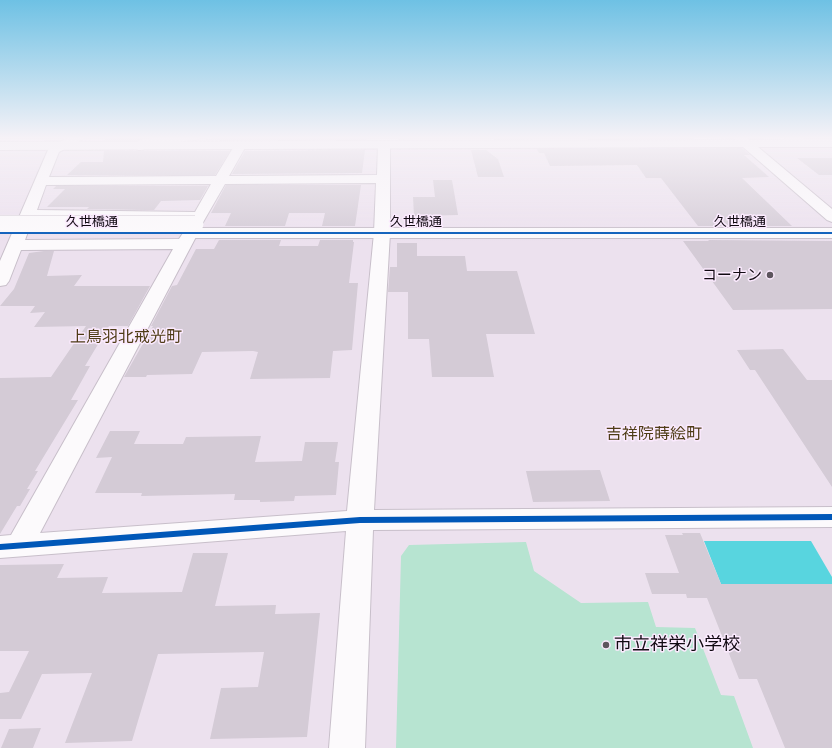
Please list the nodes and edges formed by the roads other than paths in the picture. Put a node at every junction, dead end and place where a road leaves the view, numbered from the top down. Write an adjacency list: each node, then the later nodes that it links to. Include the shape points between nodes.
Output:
1 (46, 172): 7 (street)
2 (225, 172): 6 (street)
3 (383, 172): 5 (street)
4 (779, 172): 9 (street)
5 (383, 179): 6 (street); 12 (street)
6 (220, 180): 7 (street); 13 (street)
7 (42, 181): 8 (street)
8 (28, 214): 13 (street); 16 (street)
9 (832, 217)
10 (0, 224): 13 (street, 久世橋通, bridge)
11 (832, 224): 12 (street, 久世橋通)
12 (382, 228): 13 (street, 久世橋通); 15 (street, 久世橋通); 19 (street)
13 (192, 229): 14 (street, 久世橋通); 16 (street); 20 (street)
14 (0, 233)
15 (832, 233)
16 (15, 245): 17 (street)
17 (0, 281)
18 (832, 517): 19 (street)
19 (360, 520): 20 (street); 21 (street)
20 (9, 547)
21 (347, 748)

